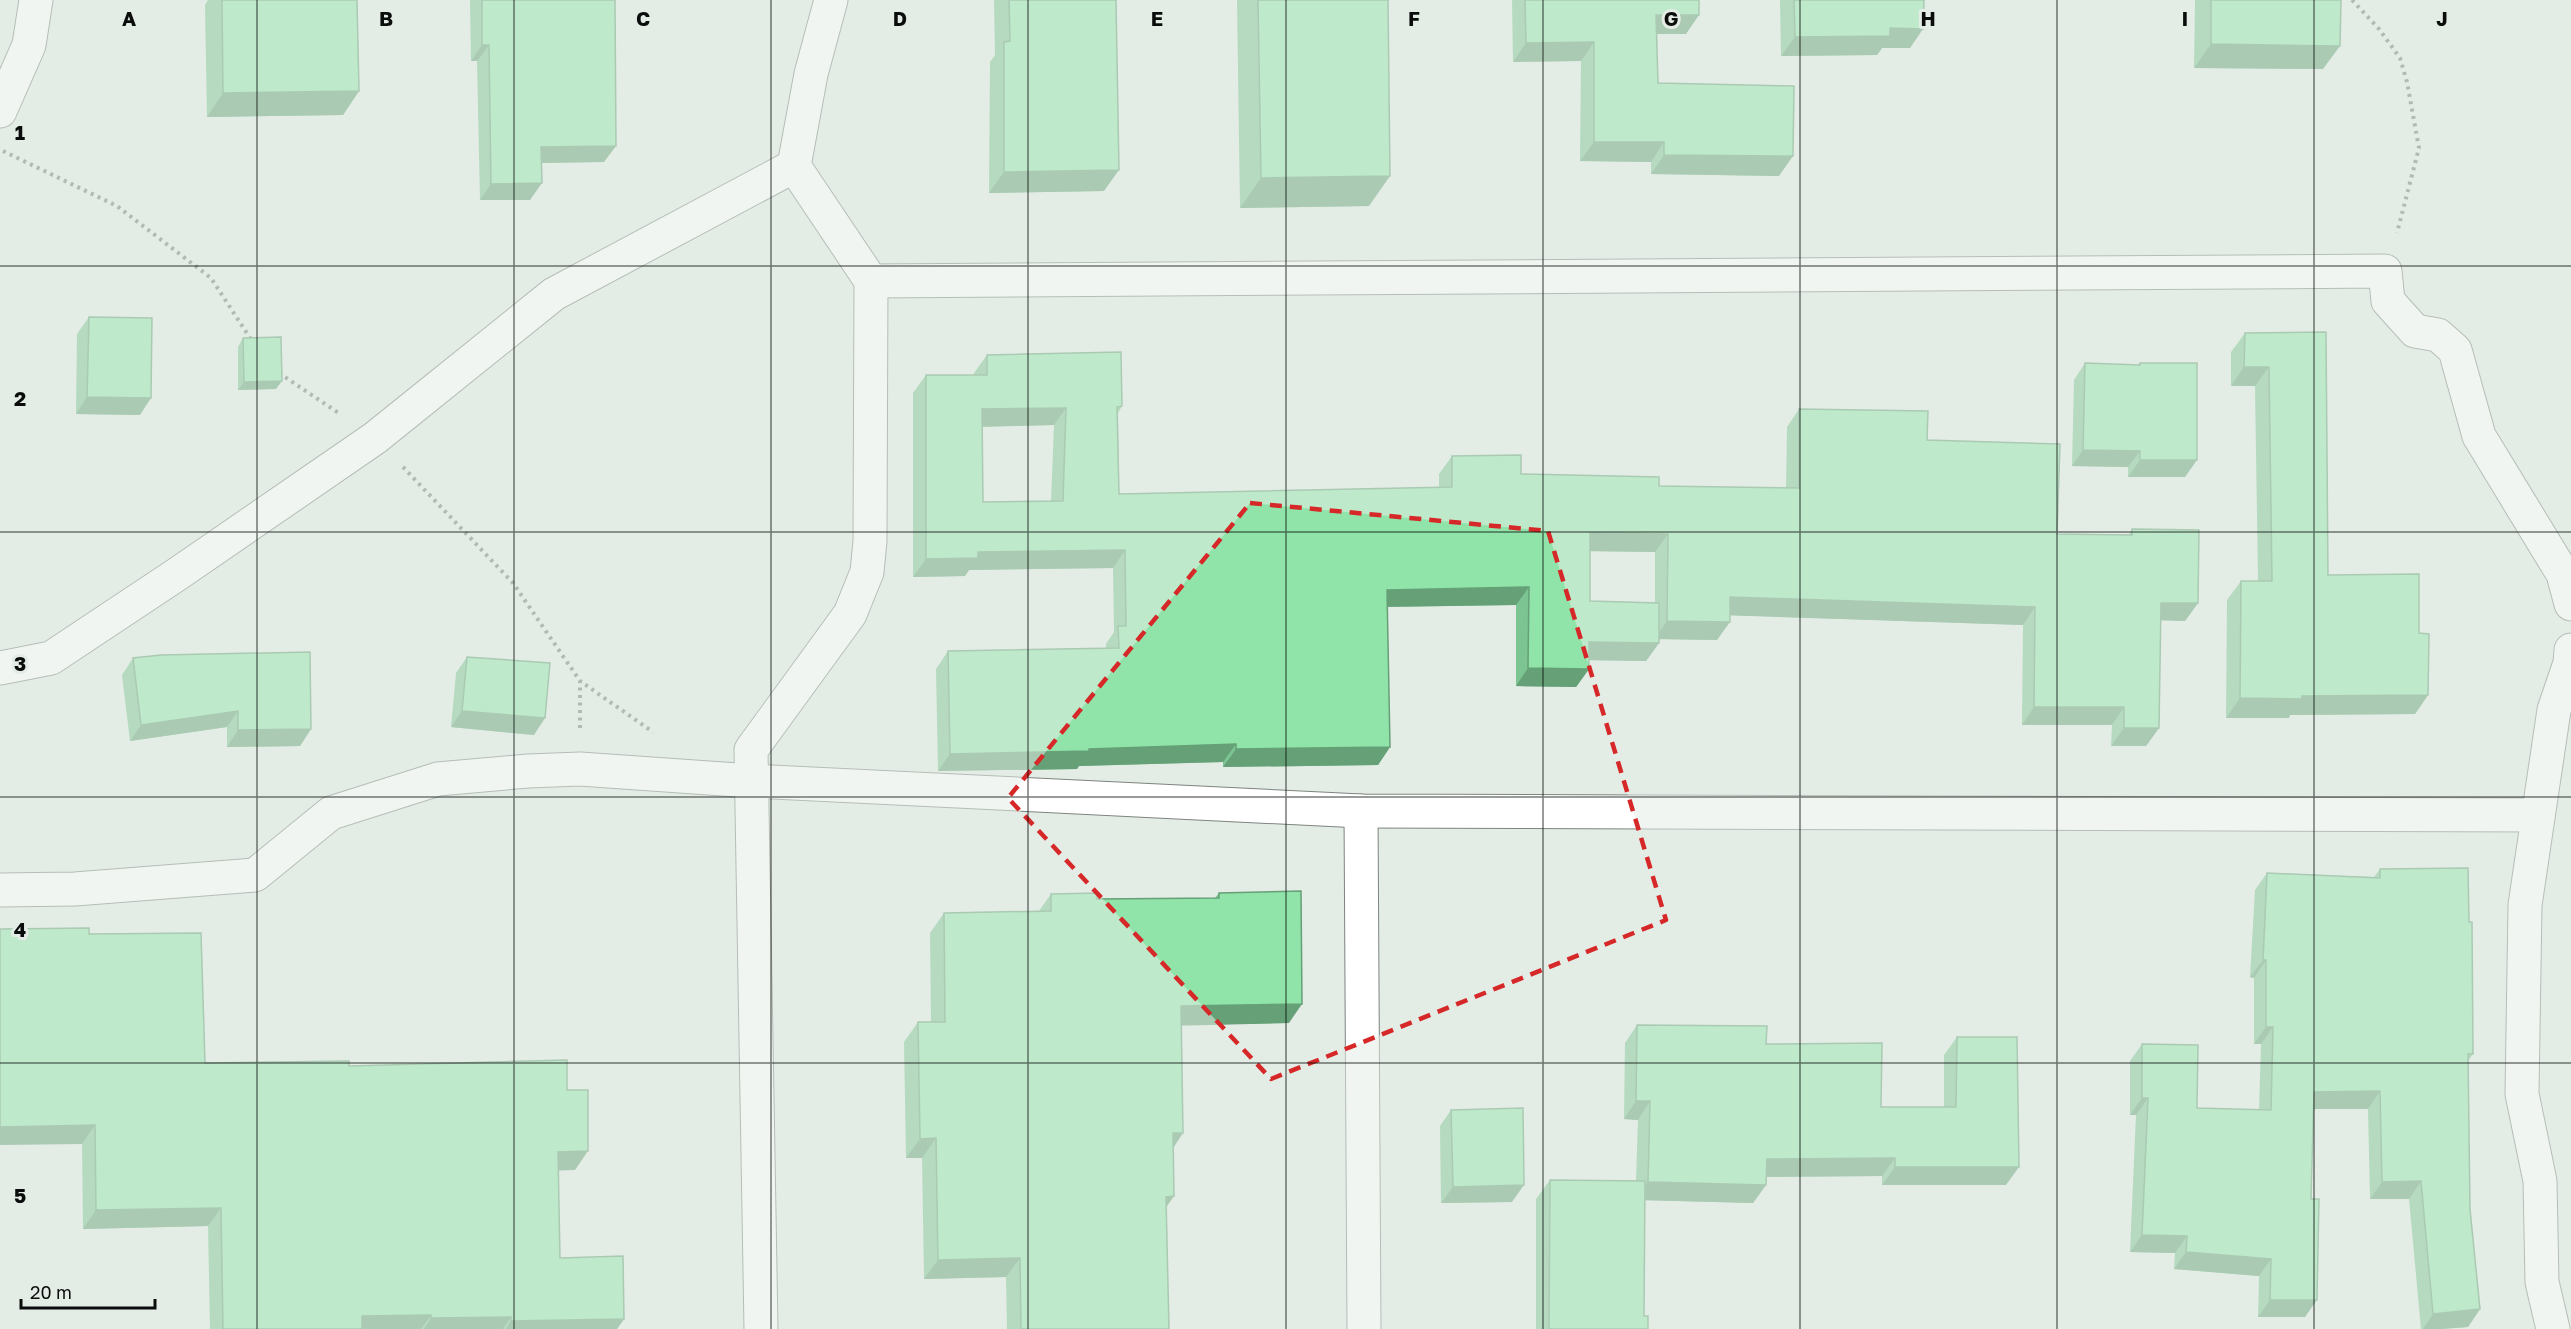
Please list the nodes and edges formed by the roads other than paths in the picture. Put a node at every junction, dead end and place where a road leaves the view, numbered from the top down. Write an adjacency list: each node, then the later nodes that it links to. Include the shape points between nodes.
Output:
1 (36, 0): 3 (street, via 29,45)
2 (831, 0): 4 (street, via 811,74)
3 (0, 111)
4 (794, 166): 5 (street); 8 (street, via 554,294 375,438 176,574 51,658)
5 (871, 281): 6 (street, via 2385,271 2388,301 2415,331 2438,335 2455,350 2479,436 2563,574); 9 (street, via 867,572 850,614 751,750)
6 (2571, 604)
7 (2571, 650): 11 (street, via 2554,710)
8 (0, 668)
9 (752, 781): 10 (street); 12 (street, via 580,769 438,779 331,813 255,875 75,889); 14 (street)
10 (1360, 812): 11 (street); 15 (street)
11 (2538, 815): 13 (street, via 2524,905 2522,1094 2540,1181 2542,1282)
12 (0, 890)
13 (2552, 1328)
14 (761, 1329)
15 (1364, 1329)

